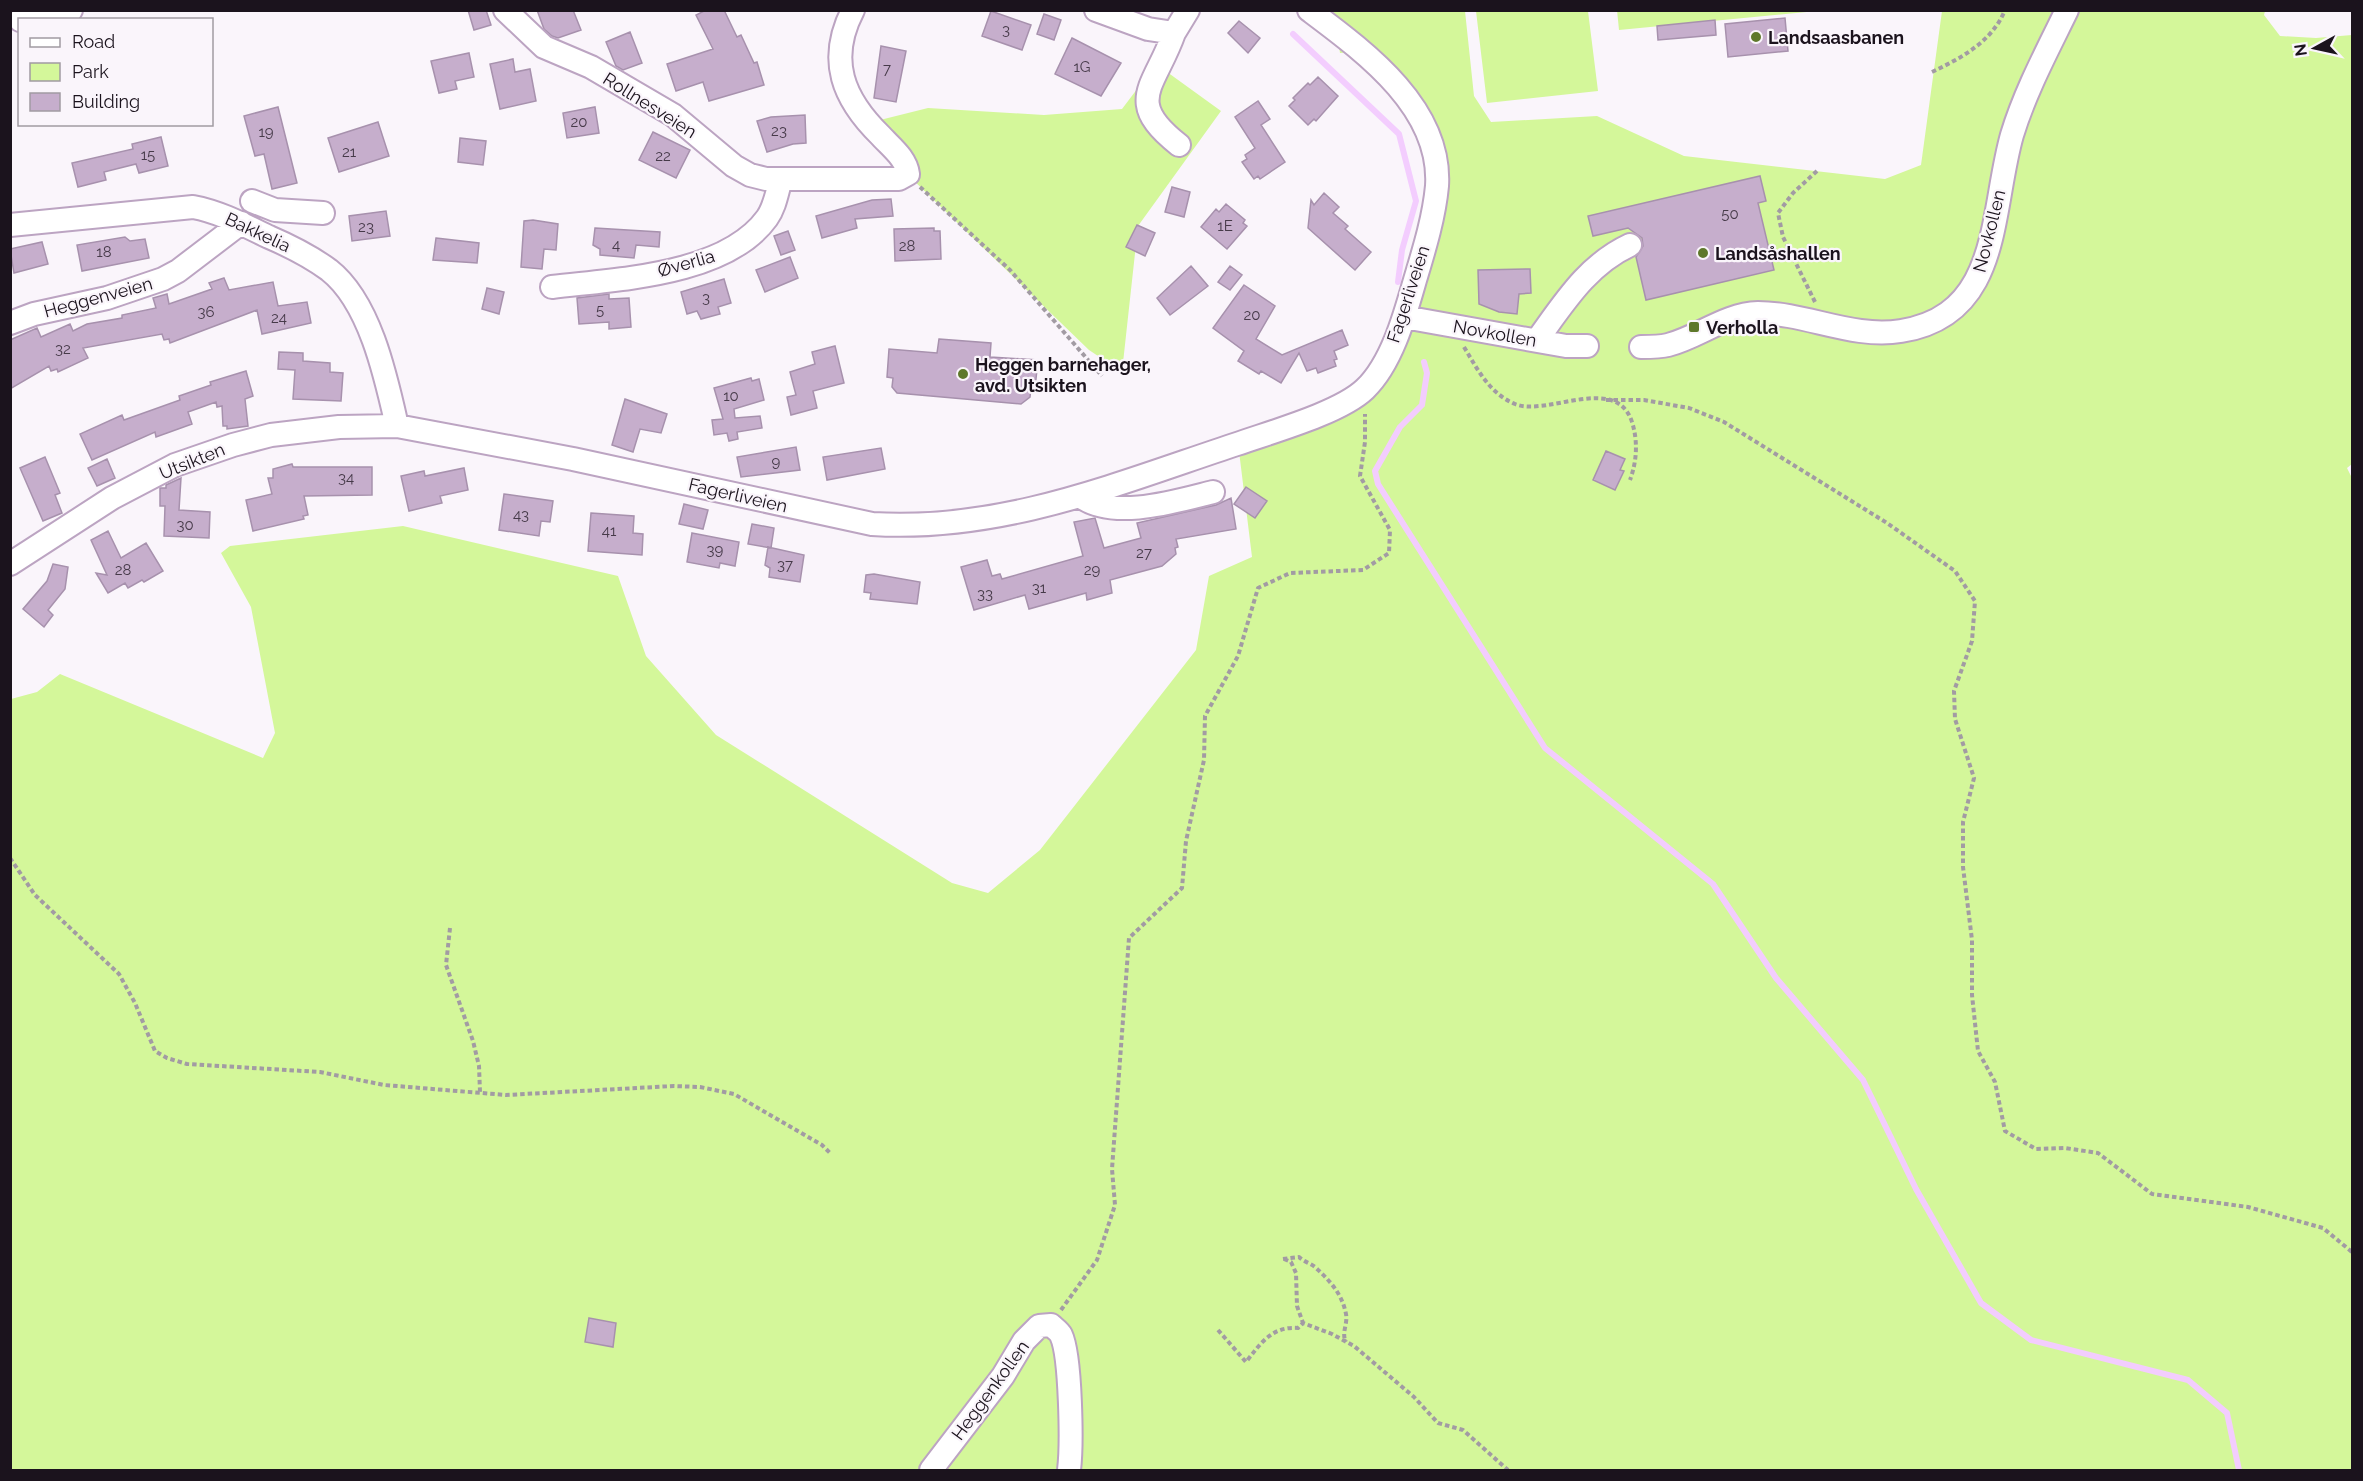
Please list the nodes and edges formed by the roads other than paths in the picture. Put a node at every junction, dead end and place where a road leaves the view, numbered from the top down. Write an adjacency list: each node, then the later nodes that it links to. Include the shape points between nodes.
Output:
1 (71, 10): 8 (street)
2 (505, 10): 11 (street, Rollnesveien, via 544,47 591,68 674,115 734,166 750,175)
3 (853, 10): 11 (street, Rollnesveien, via 839,49 845,89 868,124 904,161 908,174 899,179)
4 (1096, 10): 9 (street, via 1148,29)
5 (1188, 10): 9 (street)
6 (1309, 10): 18 (street, Fagerliveien, via 1363,53 1400,90 1420,115 1433,148 1437,183 1434,205)
7 (2067, 10): 22 (street, Novkollen, via 2023,103 1986,254 1976,284 1962,304 1943,318 1900,332 1871,332 1757,314 1730,318 1668,345)
8 (30, 18)
9 (1174, 33): 10 (street, via 1152,82 1147,108 1151,120)
10 (1179, 146)
11 (780, 179): 17 (street, Øverlia, via 768,218 750,236 711,258 647,274)
12 (252, 201): 13 (street, via 281,211)
13 (323, 213)
14 (241, 223): 15 (street, Bakkelia, via 193,207); 19 (street, Heggenveien, via 163,279); 23 (street, Bakkelia, via 307,255 331,271 347,289 376,350)
15 (10, 225)
16 (1630, 244): 20 (street, via 1584,276)
17 (552, 287)
18 (1404, 317): 20 (street, Novkollen); 25 (street, Fagerliveien, via 1394,344 1365,389 1327,411)
19 (10, 323)
20 (1537, 340): 21 (street, Novkollen)
21 (1587, 346)
22 (1641, 348)
23 (398, 426): 25 (street, Fagerliveien, via 573,459 872,524 965,522 1020,513); 26 (street, Utsikten, via 293,431 232,444 175,465 112,498)
24 (1214, 492): 25 (street, via 1131,508 1102,507)
25 (1080, 496)
26 (10, 564)
27 (932, 1470): 28 (street, Heggenkollen, via 1003,1376 1024,1341 1039,1326 1051,1325 1061,1334 1066,1364)
28 (1069, 1470)

